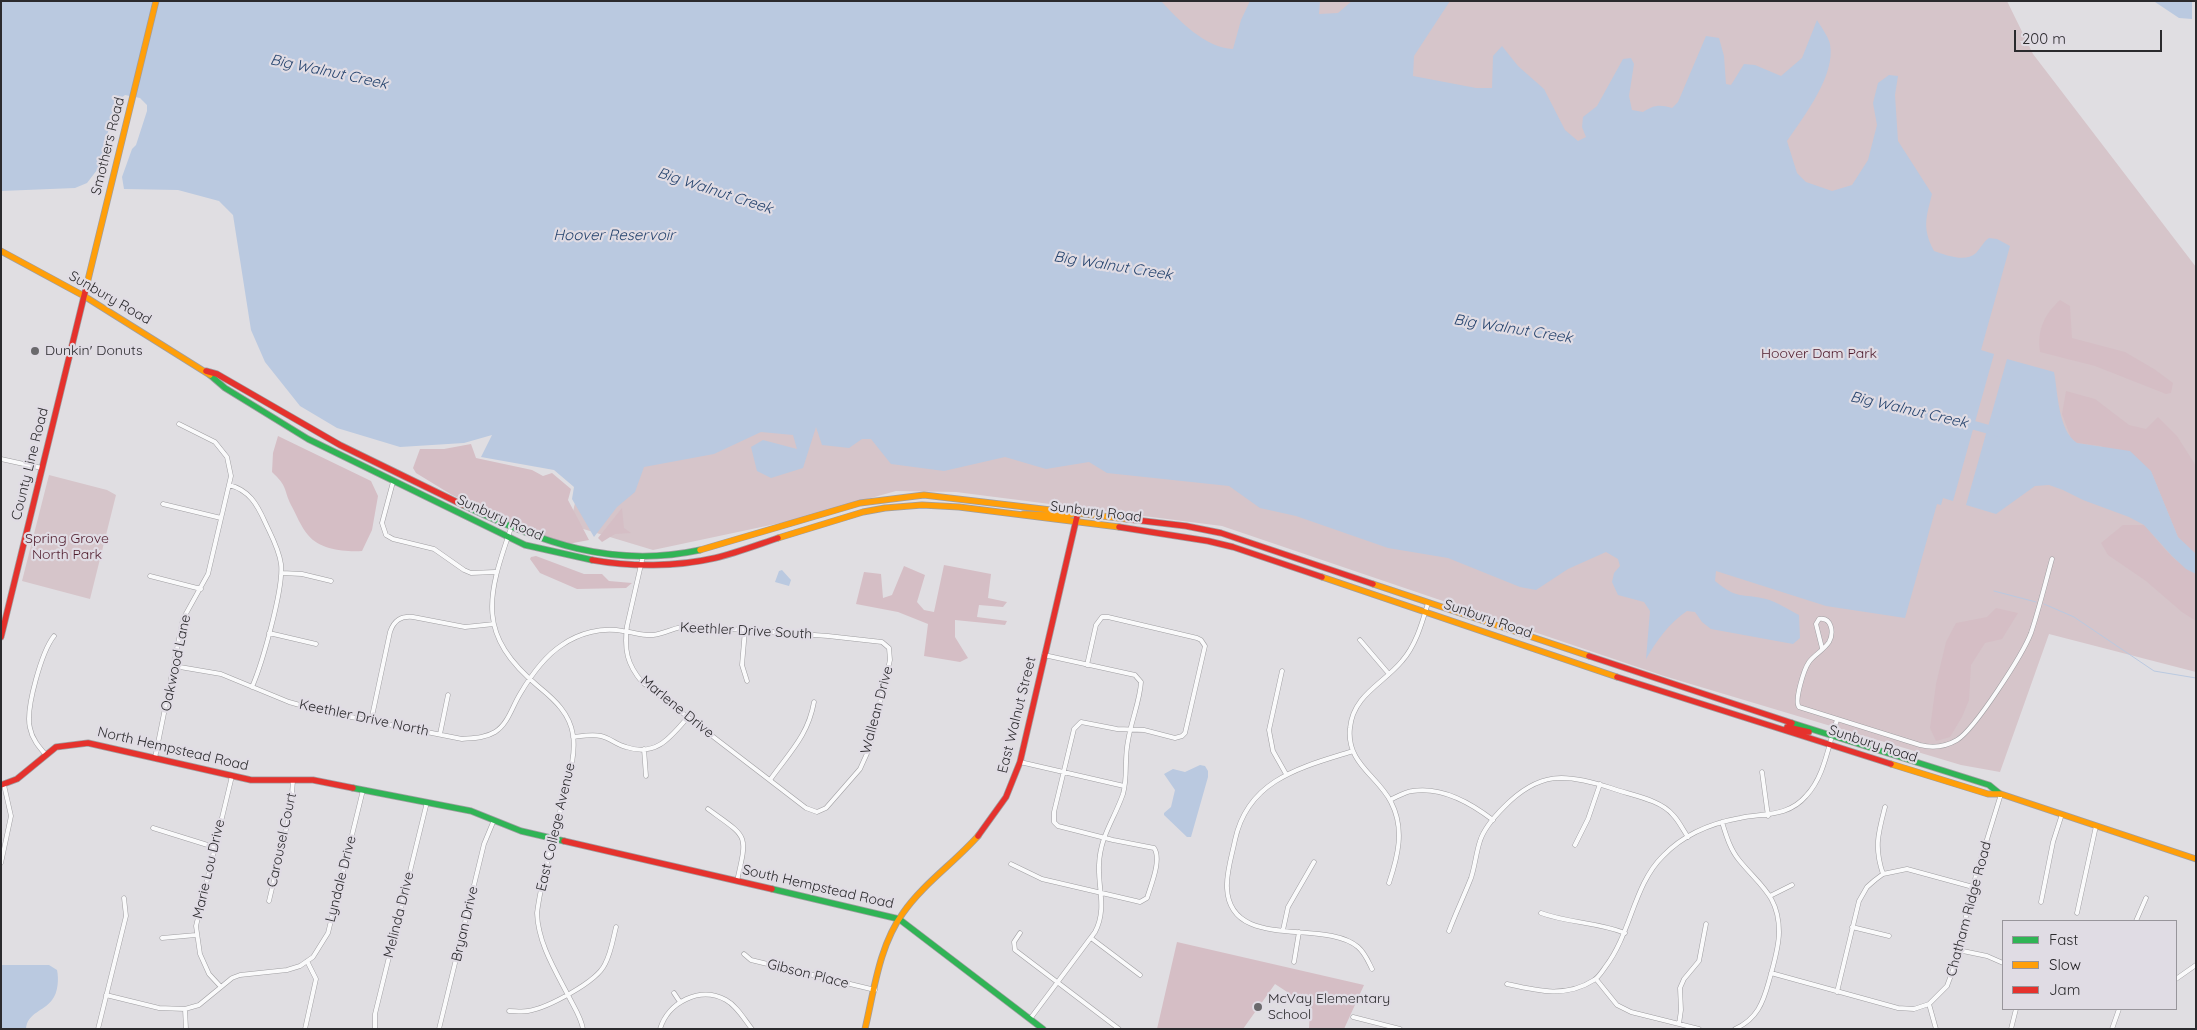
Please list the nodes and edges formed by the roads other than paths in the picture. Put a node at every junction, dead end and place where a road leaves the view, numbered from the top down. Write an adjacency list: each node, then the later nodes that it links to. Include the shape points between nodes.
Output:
1 (156, 1): 3 (main road, Smothers Road)
2 (1, 251): 3 (main road, Sunbury Road)
3 (84, 296): 4 (main road, Sunbury Road); 7 (main road, County Line Road)
4 (204, 370): 8 (main road, Sunbury Road, via 268,416 335,454); 16 (main road, Sunbury Road, via 217,374 340,445)
5 (179, 424): 9 (street, Oakwood Lane, via 208,438 222,450 230,466)
6 (1, 459): 7 (street)
7 (42, 468): 35 (main road, County Line Road)
8 (394, 482): 17 (main road, Sunbury Road); 21 (street, via 382,523 386,535 434,549 471,573)
9 (229, 485): 13 (street, Oakwood Lane); 22 (street, via 247,493 257,505 279,554)
10 (163, 504): 13 (street)
11 (1078, 512): 12 (main road, via 1071,516 1032,512); 14 (main road, East Walnut Street); 15 (main road, Sunbury Road); 18 (main road, Sunbury Road, via 924,495 894,497 860,503 712,548)
12 (1017, 515): 14 (main road, Sunbury Road); 20 (main road, Sunbury Road, via 941,506 885,508 714,558)
13 (222, 518): 25 (street, Oakwood Lane)
14 (1076, 521): 15 (main road, via 1082,519 1144,527); 26 (main road, Sunbury Road, via 1203,539); 40 (main road, East Walnut Street)
15 (1168, 523): 27 (main road, Sunbury Road, via 1221,533)
16 (511, 528): 17 (street, East College Avenue); 18 (main road, Sunbury Road, via 533,538 595,552)
17 (508, 537): 20 (main road, Sunbury Road, via 562,556 600,563); 21 (street, East College Avenue)
18 (643, 556): 20 (street, Marlene Drive)
19 (2052, 559): 51 (street, via 2026,645 1977,718 1958,739 1939,746 1923,746)
20 (641, 565): 32 (street, Marlene Drive)
21 (495, 572): 30 (street, East College Avenue, via 491,601)
22 (282, 573): 24 (street); 33 (street)
23 (150, 576): 25 (street)
24 (331, 581)
25 (201, 589): 42 (street, Oakwood Lane, via 183,619)
26 (1369, 594): 27 (main road); 28 (main road, Sunbury Road)
27 (1428, 603): 28 (street); 29 (main road, Sunbury Road)
28 (1425, 611): 29 (main road); 44 (street, via 1411,649); 53 (main road, Sunbury Road, via 1665,693)
29 (1479, 620): 56 (main road, Sunbury Road)
30 (494, 624): 45 (street, East College Avenue, via 506,654); 52 (street, via 465,627 405,616 398,619 390,632)
31 (744, 630): 32 (street, Keethler Drive South, via 681,626 653,635); 38 (street, Keethler Drive South, via 882,642); 46 (street, via 742,666)
32 (626, 631): 45 (street, Keethler Drive South, via 595,631 570,640 550,654); 50 (street, Marlene Drive, via 626,655 635,674)
33 (269, 633): 37 (street); 47 (street)
34 (54, 636): 62 (street, via 42,657 28,719 33,738)
35 (1, 637)
36 (1360, 640): 44 (street)
37 (316, 644)
38 (889, 648): 81 (street, Wallean Drive, via 890,660 869,749 849,783 826,808)
39 (1822, 648): 39 (street, via 1829,641 1831,630 1829,622 1819,619 1816,624); 51 (street, via 1806,668 1797,704)
40 (1044, 655): 41 (street); 64 (main road, East Walnut Street)
41 (1087, 664): 54 (street, via 1136,676 1140,680); 54 (street, via 1096,625 1102,618 1197,638 1204,643 1187,729 1182,736 1176,738)
42 (174, 666): 47 (street, Keethler Drive North, via 221,674); 63 (street, Oakwood Lane)
43 (1282, 671): 67 (street, via 1269,730 1273,751)
44 (1389, 674): 61 (street, via 1366,693 1355,708 1350,728)
45 (530, 680): 55 (street, Keethler Drive North, via 506,722 497,731 485,737 462,739); 57 (street, East College Avenue, via 562,710)
46 (747, 681)
47 (252, 686): 52 (street, Keethler Drive North, via 289,702)
48 (448, 695): 55 (street)
49 (814, 702): 71 (street, via 806,731)
50 (688, 717): 60 (street, via 663,744); 71 (street, Marlene Drive)
51 (1837, 720): 56 (street)
52 (372, 721): 55 (street, Keethler Drive North)
53 (1777, 727): 56 (main road, via 1795,728 1827,737); 58 (main road, Sunbury Road)
54 (1130, 729): 65 (street, via 1086,721 1076,724); 74 (street)
55 (440, 734)
56 (1832, 735): 58 (street); 59 (main road, Sunbury Road)
57 (573, 737): 60 (street, via 599,736 625,747); 90 (street, East College Avenue, via 572,764)
58 (1830, 744): 59 (main road, via 1834,742 1859,750); 76 (main road, Sunbury Road, via 1988,794); 83 (street, via 1820,774 1806,797 1785,811)
59 (1875, 748): 76 (main road, Sunbury Road, via 1989,785)
60 (644, 750): 69 (street)
61 (1352, 751): 67 (street); 77 (street)
62 (46, 755): 63 (main road, North Hempstead Road, via 66,744 88,743); 73 (main road, North Hempstead Road, via 19,779)
63 (155, 758): 68 (main road, North Hempstead Road)
64 (1020, 762): 65 (street); 113 (main road, East Walnut Street, via 1010,790 981,835 908,906)
65 (1064, 772): 74 (street); 91 (street, via 1054,822 1058,826)
66 (1762, 772): 83 (street)
67 (1286, 774): 109 (street, via 1261,793 1241,824 1226,884)
68 (232, 776): 70 (main road, North Hempstead Road); 93 (street, Marie Lou Drive)
69 (646, 776)
70 (293, 780): 75 (main road, North Hempstead Road, via 314,780); 107 (street, Carousel Court, via 291,808)
71 (770, 780): 81 (street, Marlene Drive, via 806,808)
72 (1600, 784): 85 (street, via 1569,777 1542,781 1522,790); 89 (street, via 1667,809); 92 (street)
73 (2, 785): 96 (street, via 11,816)
74 (1124, 786): 91 (street)
75 (363, 790): 78 (main road, North Hempstead Road); 129 (street, Lyndale Drive, via 328,933)
76 (2001, 794): 82 (main road, Sunbury Road); 102 (street, Chatham Ridge Road)
77 (1390, 800): 85 (street, via 1413,790 1430,791 1465,800); 100 (street, via 1400,833)
78 (427, 802): 84 (main road, North Hempstead Road, via 471,811); 159 (street, Melinda Drive)
79 (1885, 807): 98 (street, via 1876,845)
80 (708, 810): 99 (street, via 743,839 744,851)
81 (817, 812)
82 (2062, 814): 87 (main road, Sunbury Road); 108 (street)
83 (1768, 816): 86 (street)
84 (494, 820): 90 (main road, North Hempstead Road, via 521,831); 160 (street, Bryan Drive, via 484,844)
85 (1493, 820): 119 (street, via 1480,840 1471,876)
86 (1722, 822): 89 (street); 104 (street, via 1738,859)
87 (2096, 826): 94 (main road, Sunbury Road); 112 (street)
88 (153, 828): 93 (street)
89 (1688, 837): 122 (street, via 1662,856 1647,879)
90 (554, 838): 99 (main road, South Hempstead Road); 144 (street, East College Avenue, via 538,906 538,928)
91 (1103, 838): 103 (street, via 1099,865); 103 (street, via 1151,846 1157,854 1144,900)
92 (1575, 845)
93 (214, 847): 123 (street, Marie Lou Drive)
94 (2196, 859)
95 (1314, 862): 118 (street, via 1288,907)
96 (1, 863)
97 (1011, 864): 103 (street, via 1042,879)
98 (1883, 874): 102 (street, via 1916,870); 117 (street, via 1867,887 1859,901)
99 (736, 881): 113 (main road, South Hempstead Road)
100 (1389, 883)
101 (1792, 885): 104 (street)
102 (1973, 887): 127 (street, Chatham Ridge Road)
103 (1102, 893): 126 (street, via 1100,923)
104 (1770, 896): 134 (street, via 1779,932)
105 (124, 898): 145 (street, via 126,916)
106 (2146, 898): 114 (street)
107 (269, 901)
108 (2041, 902)
109 (1230, 904): 110 (street); 118 (street, via 1247,922)
110 (1224, 907)
111 (1541, 913): 122 (street)
112 (2076, 913)
113 (899, 919): 141 (main road, East Walnut Street); 153 (main road, South Hempstead Road)
114 (2136, 920)
115 (1706, 924): 154 (street, via 1700,961 1680,988)
116 (616, 927): 144 (street, via 601,971)
117 (1852, 927): 124 (street); 142 (street)
118 (1283, 930): 120 (street)
119 (1450, 931)
120 (1299, 932): 130 (street); 133 (street, via 1337,936 1357,946)
121 (1020, 933): 138 (street, via 1014,942 1015,950)
122 (1625, 933): 137 (street, via 1617,951)
123 (196, 935): 125 (street); 140 (street, Marie Lou Drive, via 209,974)
124 (1889, 936)
125 (162, 938)
126 (1091, 938): 135 (street); 138 (street)
127 (1958, 950): 131 (street); 147 (street, Chatham Ridge Road, via 1947,986)
128 (744, 954): 141 (street, Gibson Place, via 751,960)
129 (307, 962): 140 (street, via 287,970 240,974); 158 (street, via 316,979)
130 (1294, 962)
131 (2002, 963)
132 (2195, 967): 136 (street)
133 (1372, 969)
134 (1771, 973): 142 (street); 169 (street, via 1760,1008 1753,1018)
135 (1140, 975)
136 (2177, 978)
137 (1596, 979): 139 (street, via 1572,991 1549,992); 154 (street, via 1617,1005 1631,1012)
138 (1058, 982): 153 (street); 166 (street)
139 (1507, 984)
140 (221, 987): 148 (street, via 199,1005)
141 (875, 990): 164 (main road, East Walnut Street)
142 (1837, 992): 147 (street, via 1898,1008 1914,1009)
143 (674, 993): 146 (street)
144 (567, 994): 151 (street, via 534,1010); 161 (street, East College Avenue)
145 (106, 995): 148 (street, via 159,1008); 156 (street)
146 (680, 1002): 162 (street, via 668,1013); 163 (street, via 704,995 720,998 736,1008)
147 (1929, 1004): 170 (street)
148 (185, 1009): 157 (street)
149 (2016, 1010): 171 (street)
150 (2119, 1010): 172 (street)
151 (509, 1011)
152 (1353, 1017): 155 (street)
153 (1030, 1019): 165 (main road, South Hempstead Road)
154 (1679, 1024): 168 (street)
155 (1384, 1027): 167 (street)
156 (98, 1029)
157 (186, 1029)
158 (305, 1029)
159 (374, 1029)
160 (440, 1029)
161 (583, 1029)
162 (660, 1029)
163 (752, 1029)
164 (865, 1029)
165 (1043, 1029)
166 (1119, 1029)
167 (1400, 1029)
168 (1699, 1029)
169 (1735, 1029)
170 (1936, 1029)
171 (2012, 1029)
172 (2112, 1029)

